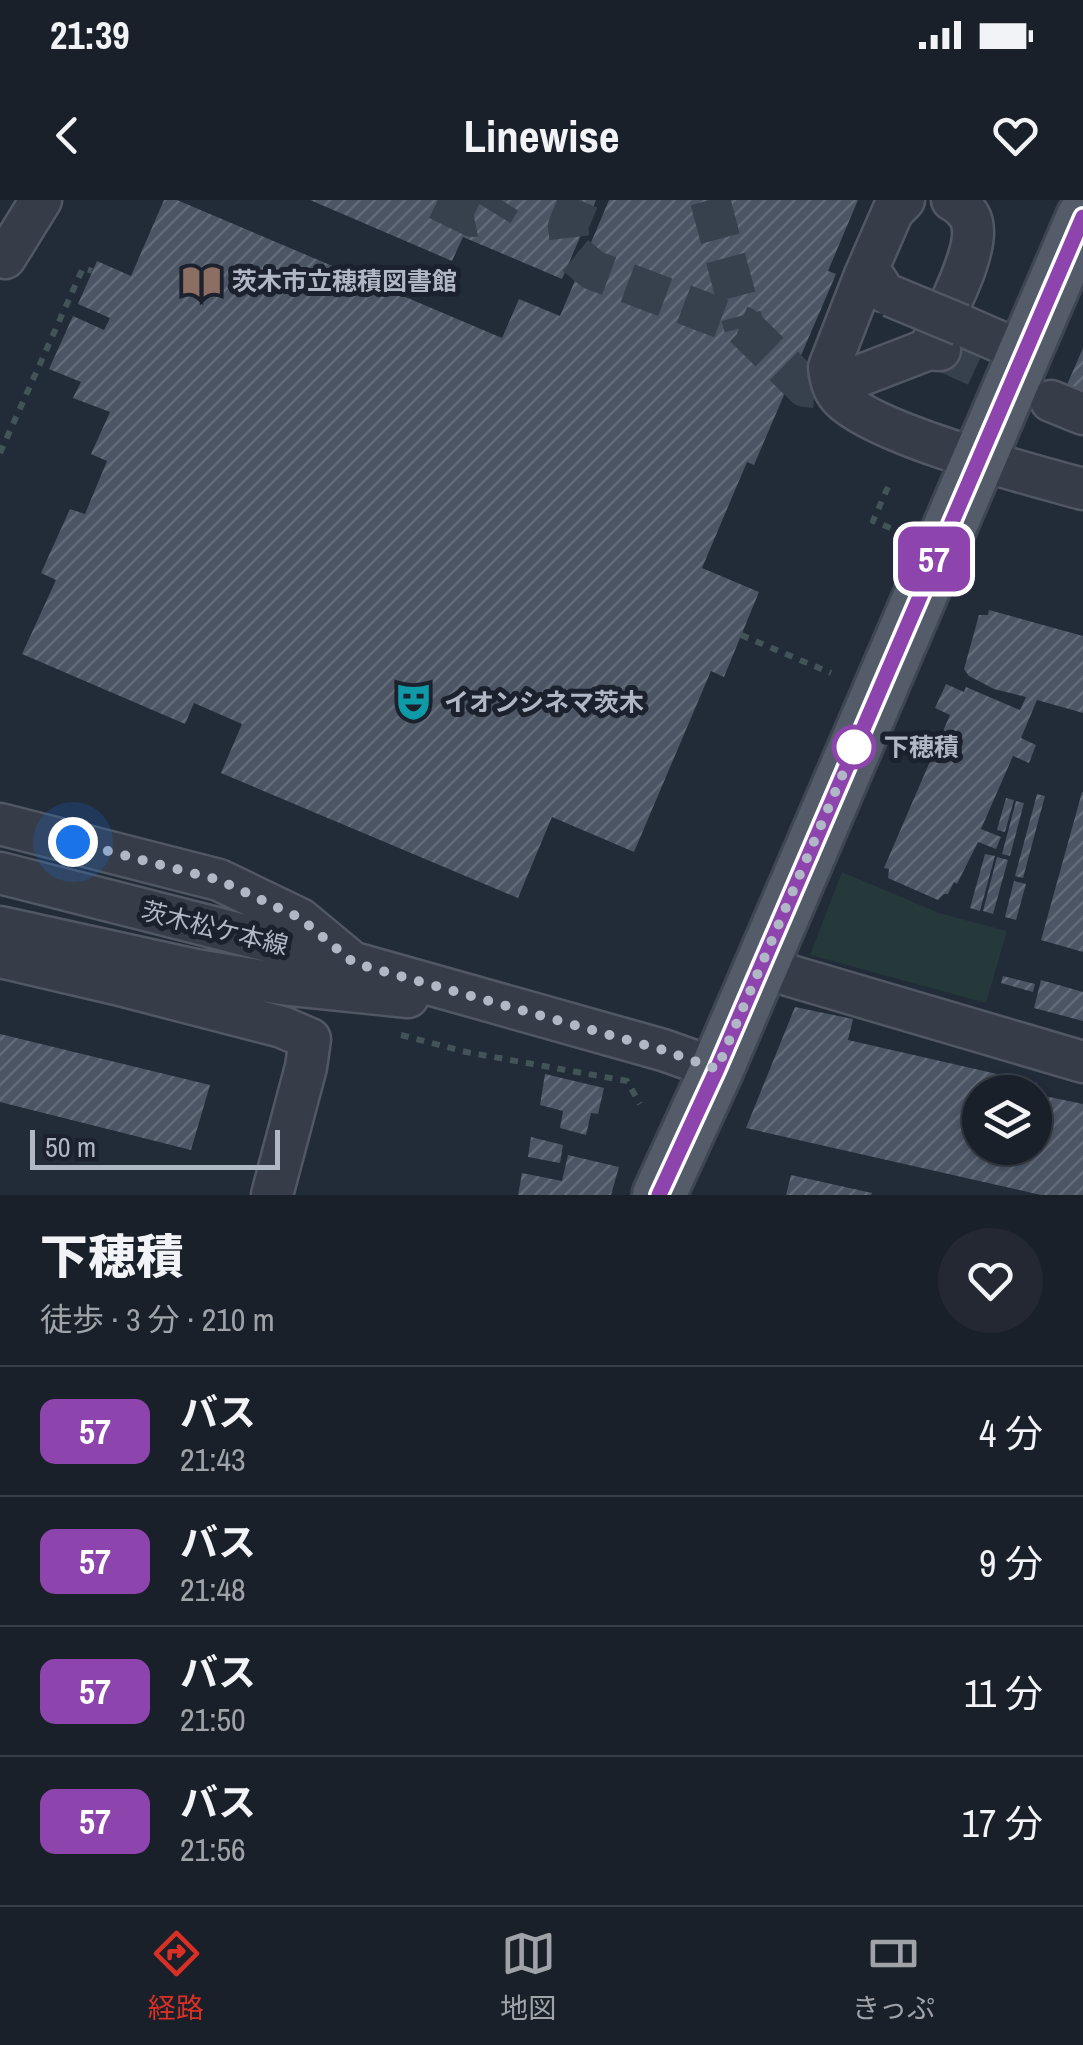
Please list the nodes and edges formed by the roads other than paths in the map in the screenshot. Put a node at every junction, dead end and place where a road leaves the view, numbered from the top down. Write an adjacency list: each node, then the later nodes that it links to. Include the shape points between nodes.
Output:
1 (41, 200): 5 (street)
2 (904, 200): 6 (street, via 893,211)
3 (952, 200): 7 (street, via 972,221 972,238)
4 (1083, 217): 8 (main road)
5 (5, 258)
6 (878, 286): 7 (street, bridge); 10 (street, via 829,367 838,395 866,415)
7 (943, 342): 8 (street); 9 (street)
8 (1025, 352): 10 (main road)
9 (859, 376)
10 (978, 458): 11 (street); 17 (main road)
11 (1083, 488)
12 (0, 824): 16 (street, via 219,880 300,918)
13 (0, 873): 16 (street, 茨木松ケ本線)
14 (0, 927): 18 (street, via 282,984)
15 (0, 957): 21 (street, via 310,1039)
16 (354, 963): 18 (street, 茨木松ケ本線)
17 (761, 964): 19 (street); 20 (main road)
18 (477, 998): 20 (street, 茨木松ケ本線)
19 (1083, 1062)
20 (717, 1069): 22 (main road)
21 (272, 1195)
22 (659, 1195)

